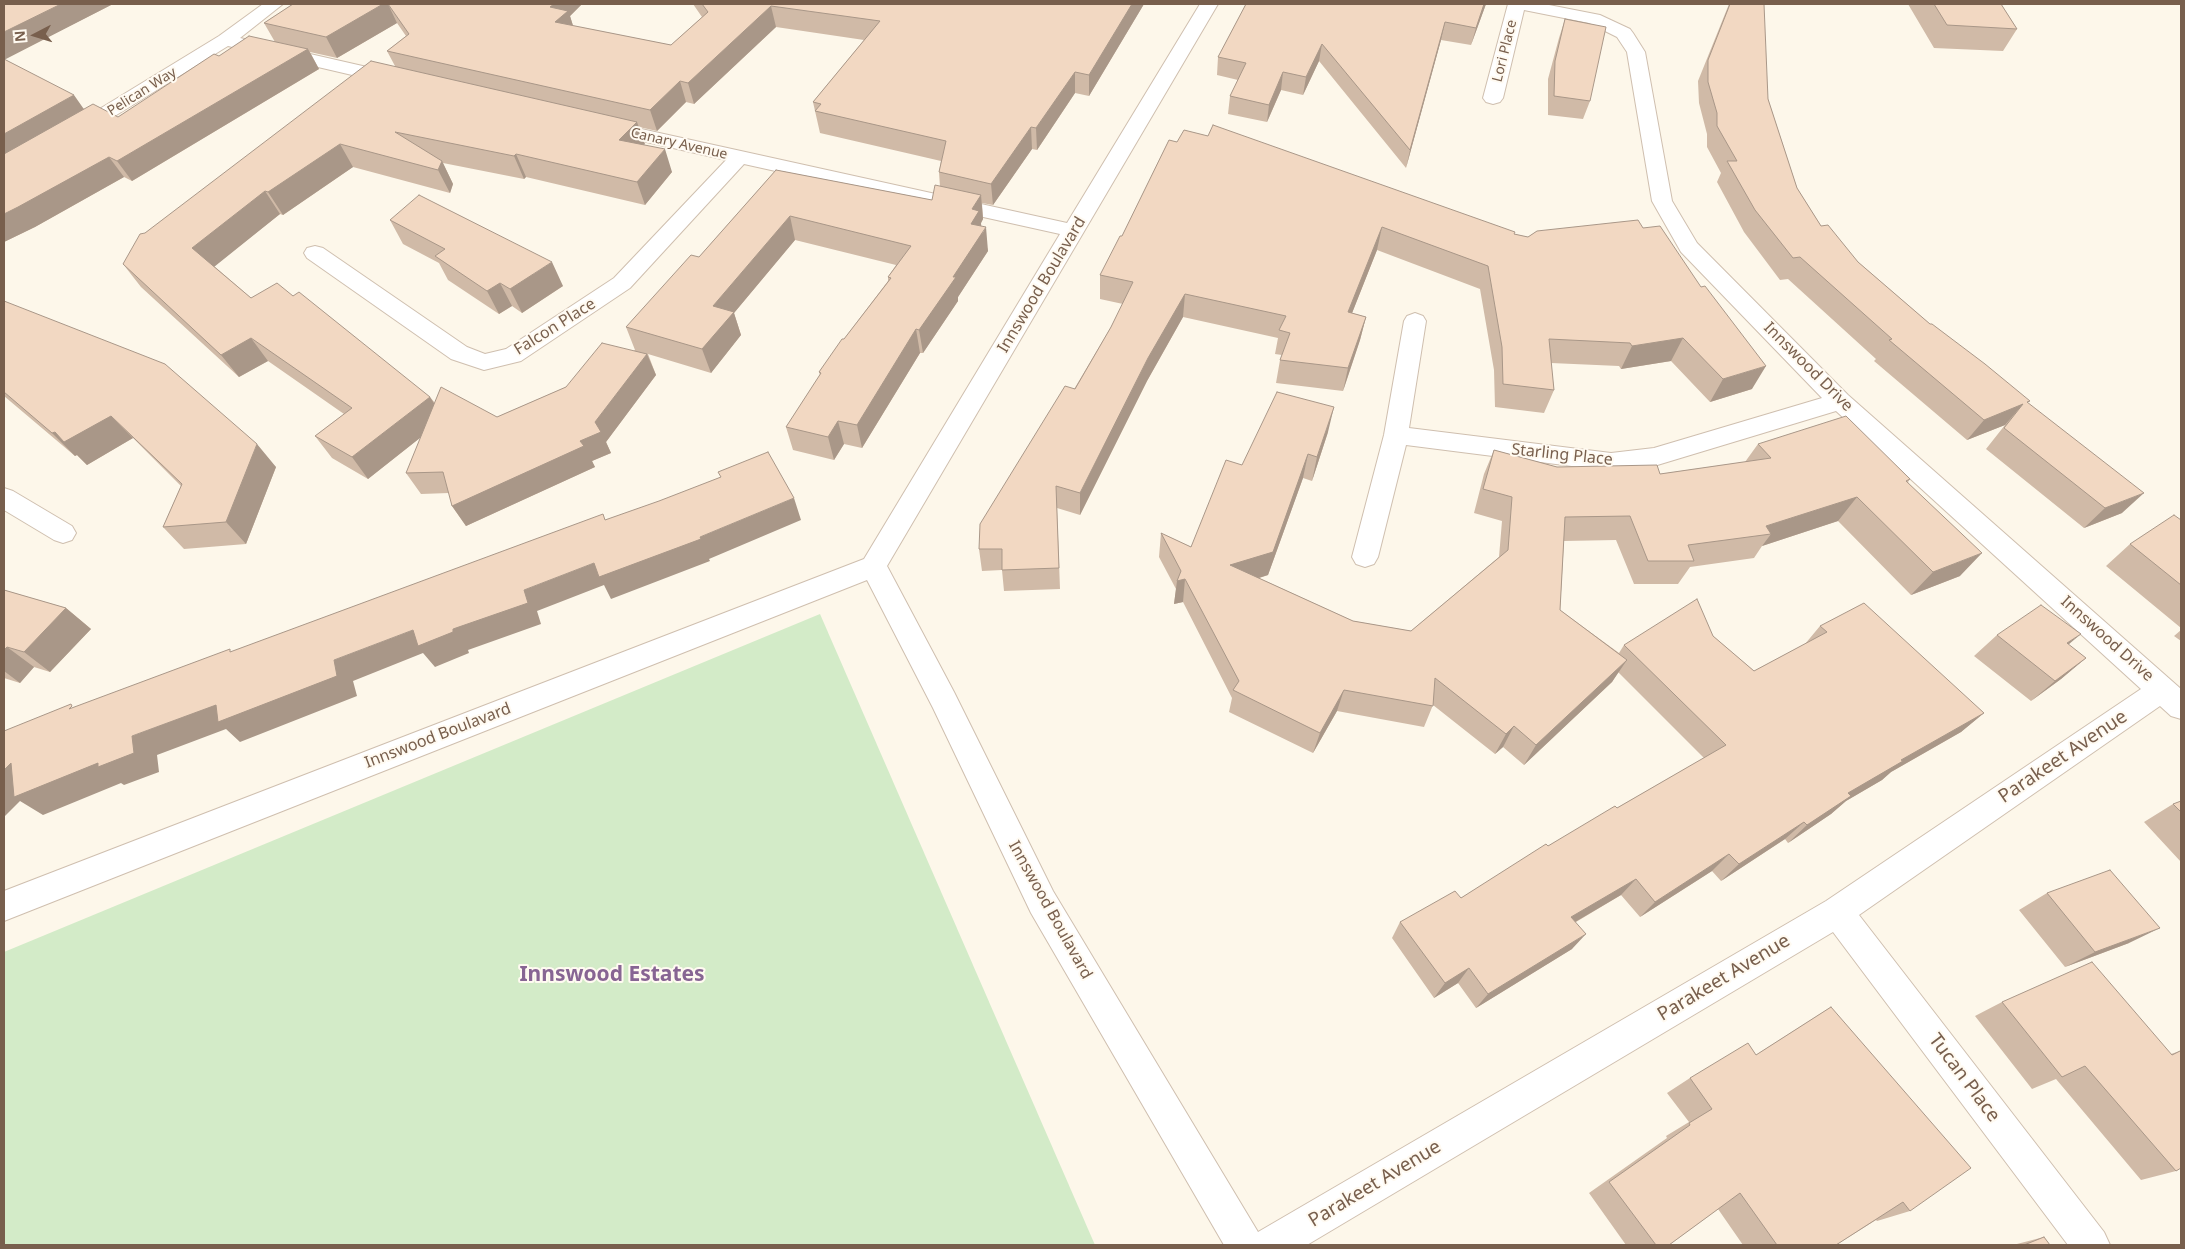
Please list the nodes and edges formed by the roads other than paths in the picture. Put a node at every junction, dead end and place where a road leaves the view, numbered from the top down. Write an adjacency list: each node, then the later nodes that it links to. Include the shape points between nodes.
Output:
1 (1209, 4): 10 (street, Innswood Boulavard)
2 (1518, 4): 6 (street, Lori Place); 13 (street, Innswood Drive, via 1594,20 1624,33 1636,52 1662,201 1690,247)
3 (267, 7): 4 (street, Pelican Way)
4 (225, 40): 5 (street); 8 (street, Pelican Way)
5 (409, 82)
6 (1493, 98)
7 (584, 122): 9 (street, Canary Avenue)
8 (64, 138)
9 (739, 158): 10 (street, Canary Avenue); 11 (street, Falcon Place, via 622,284 513,355 484,362 459,353)
10 (1075, 231): 18 (street, Innswood Boulavard)
11 (315, 253)
12 (1415, 320): 14 (street)
13 (1840, 400): 14 (street, Starling Place, via 1654,457 1611,462); 19 (street, Innswood Drive)
14 (1396, 436): 17 (street)
15 (4, 498): 16 (street)
16 (63, 533)
17 (1365, 557)
18 (873, 566): 20 (street, Innswood Boulavard); 22 (street, Innswood Boulavard, via 1042,902)
19 (2172, 698): 21 (street, Parakeet Avenue)
20 (4, 906)
21 (1837, 912): 23 (street, Parakeet Avenue); 24 (street, Tucan Place)
22 (1245, 1245)
23 (1272, 1245)
24 (2091, 1245)

